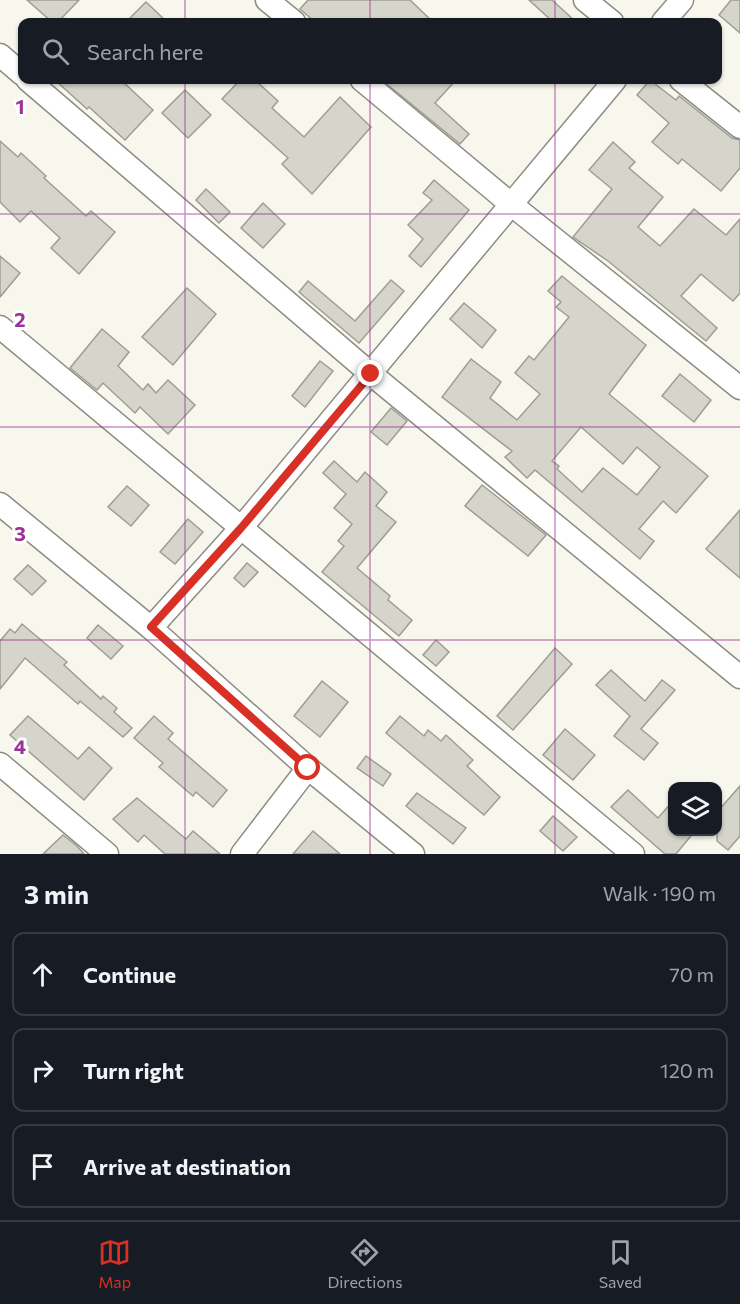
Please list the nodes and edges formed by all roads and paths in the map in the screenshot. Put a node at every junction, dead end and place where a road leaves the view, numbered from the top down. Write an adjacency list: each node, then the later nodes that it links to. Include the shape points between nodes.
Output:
1 (267, 0): 4 (street)
2 (585, 0): 5 (street)
3 (682, 0): 6 (street)
4 (289, 18)
5 (607, 18)
6 (666, 18)
7 (0, 55): 8 (street)
8 (18, 71)
9 (33, 84): 16 (street)
10 (367, 84): 14 (street)
11 (612, 84): 14 (street)
12 (686, 84): 13 (street)
13 (740, 127)
14 (512, 205): 16 (street); 17 (street)
15 (0, 327): 19 (street)
16 (371, 374): 19 (street); 21 (street)
17 (740, 388)
18 (0, 504): 20 (street)
19 (241, 528): 20 (street); 27 (street)
20 (151, 627): 23 (street)
21 (740, 677)
22 (0, 764): 24 (street)
23 (308, 768): 25 (street); 26 (street)
24 (107, 854)
25 (242, 854)
26 (413, 854)
27 (633, 854)

